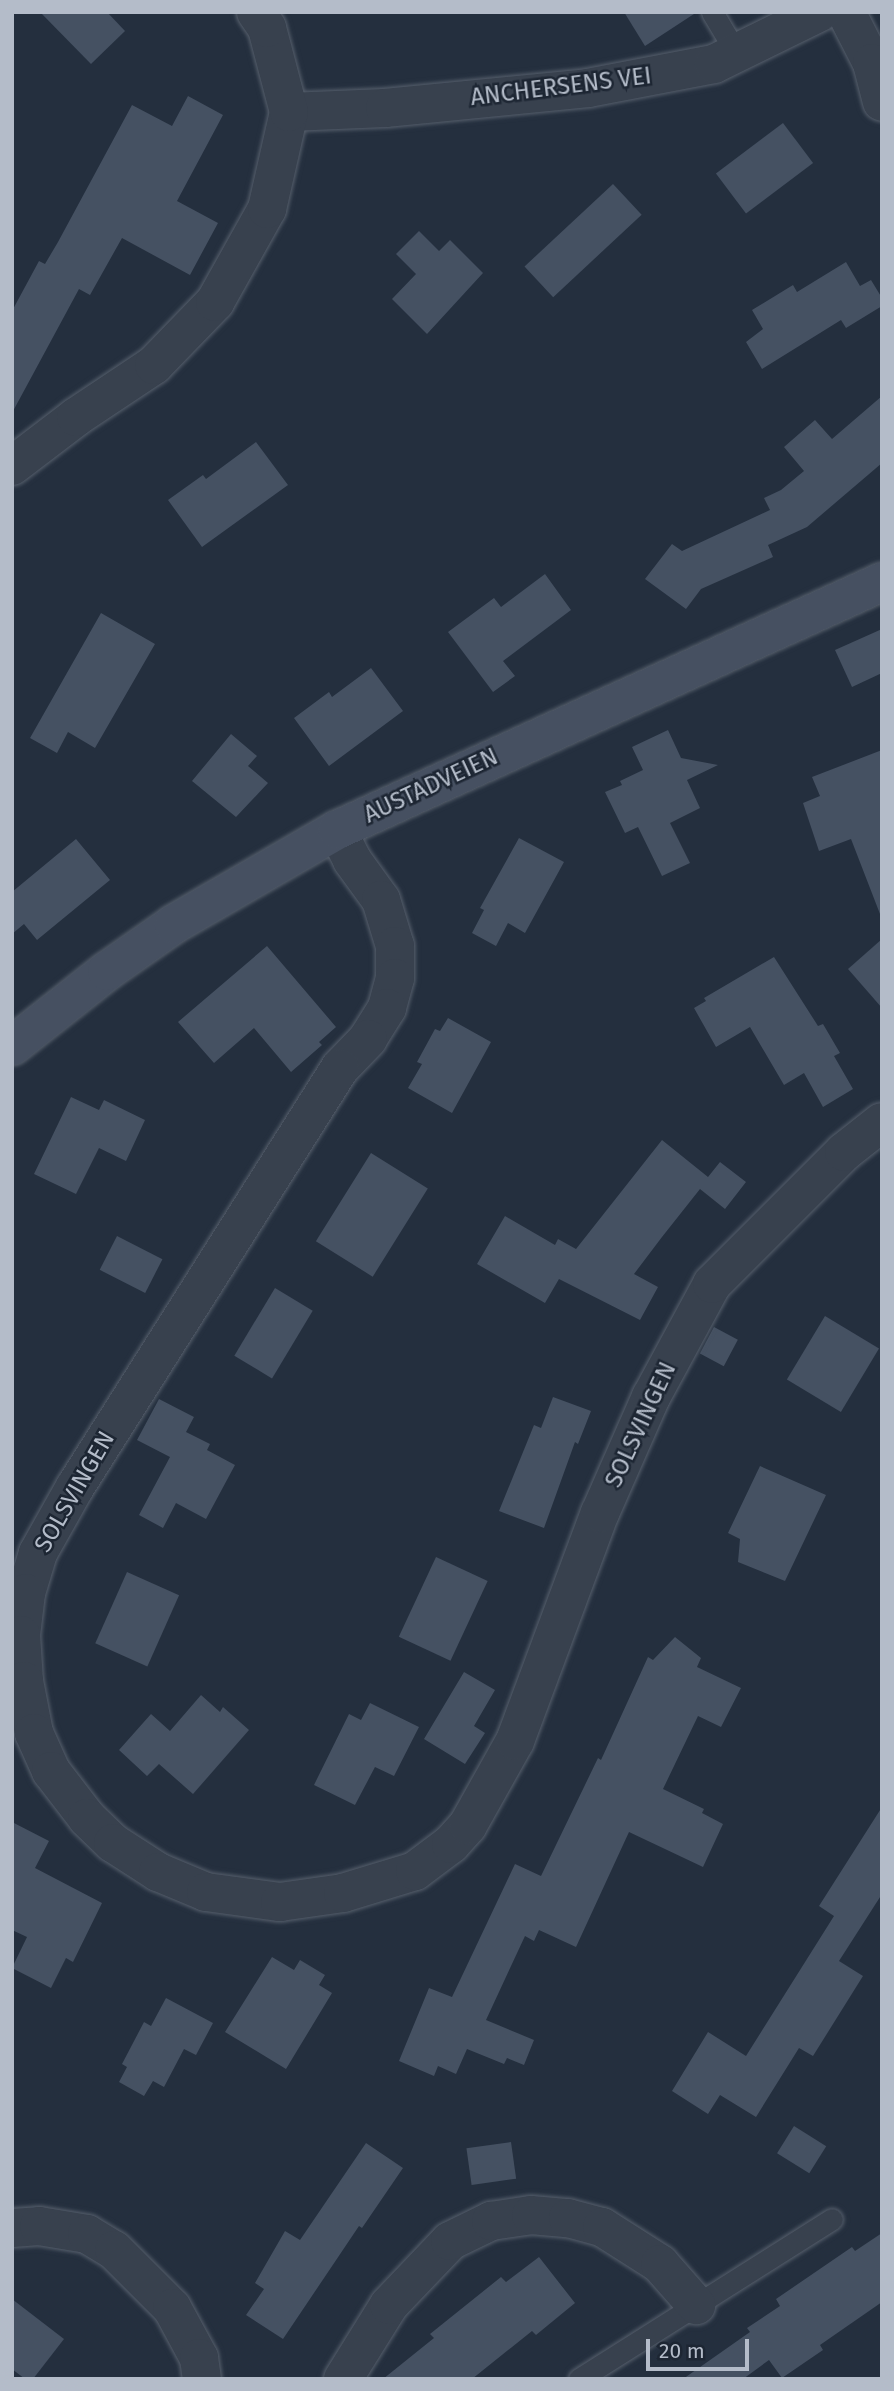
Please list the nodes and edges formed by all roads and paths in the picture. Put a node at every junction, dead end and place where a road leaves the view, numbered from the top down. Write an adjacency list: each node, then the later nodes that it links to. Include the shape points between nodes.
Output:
1 (256, 12): 7 (street, via 267,28)
2 (712, 12): 5 (lane)
3 (820, 12): 5 (street, ANCHERSENS VEI)
4 (846, 12): 6 (street, via 872,63)
5 (737, 54): 7 (street, ANCHERSENS VEI, via 714,64 588,88 385,108)
6 (882, 102)
7 (289, 111): 8 (street, via 267,209 215,302 154,365)
8 (12, 466)
9 (882, 582): 10 (main road, AUSTADVEIEN)
10 (337, 830): 11 (main road, AUSTADVEIEN, via 174,924); 12 (street, SOLSVINGEN, via 381,900 395,946 395,978 387,1008 368,1039 340,1068 75,1487 37,1553 26,1593 21,1635 24,1681 34,1733 51,1772 113,1843 158,1872 206,1892 280,1902 343,1893 415,1871 451,1844 468,1825 515,1741 600,1513 651,1397 712,1284 844,1152)
11 (12, 1046)
12 (882, 1122)
13 (832, 2219): 15 (lane)
14 (12, 2228): 16 (street, via 87,2234 114,2250 172,2308 199,2358)
15 (696, 2305): 17 (street, via 660,2264 603,2227 531,2215 491,2221 450,2241 389,2305); 18 (lane)
16 (202, 2379)
17 (343, 2379)
18 (579, 2379)

